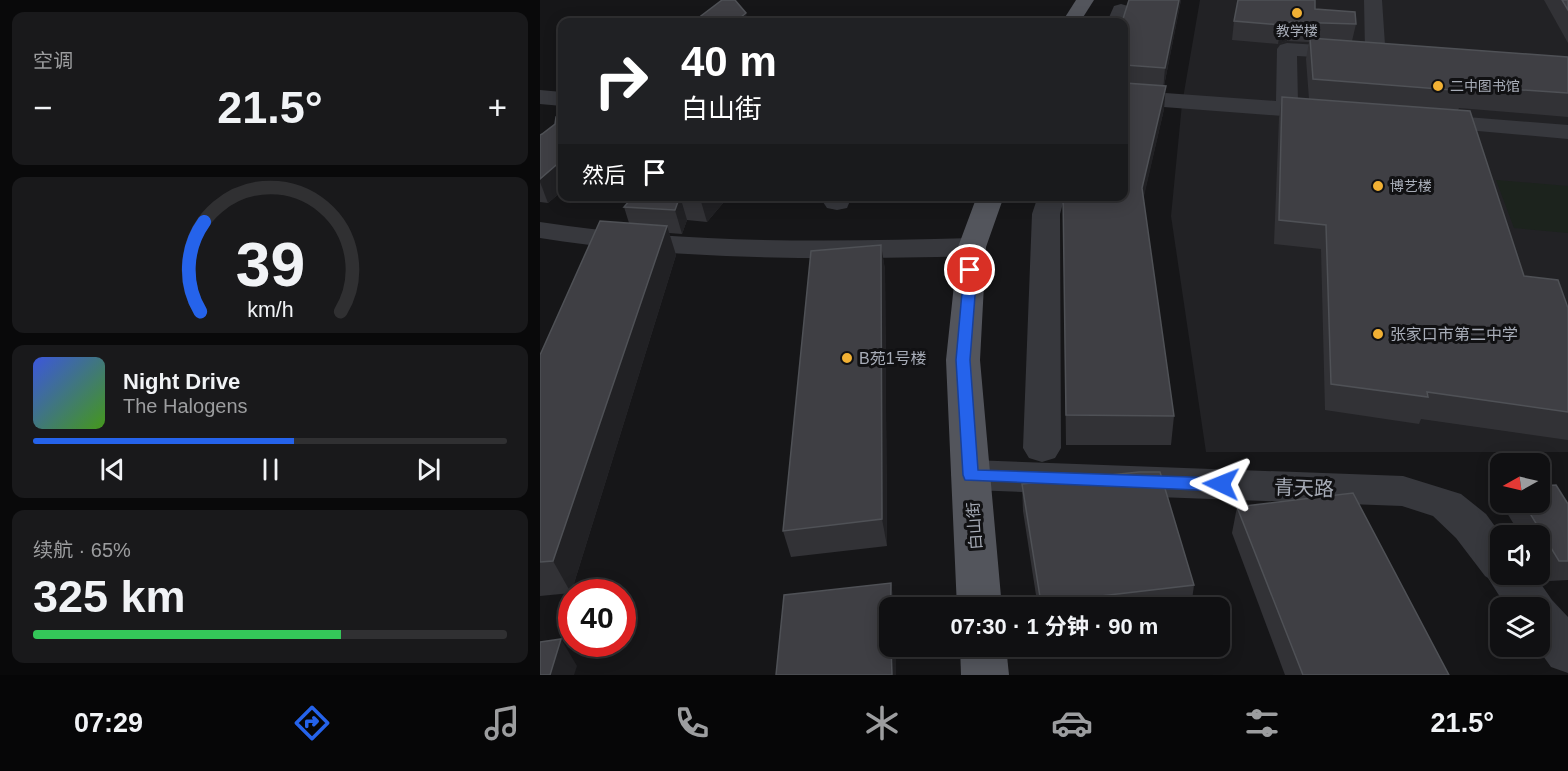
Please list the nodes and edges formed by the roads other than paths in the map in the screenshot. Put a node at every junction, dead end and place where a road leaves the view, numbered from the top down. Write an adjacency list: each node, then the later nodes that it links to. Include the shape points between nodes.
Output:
1 (1085, 0): 3 (main road)
2 (1372, 0): 4 (street)
3 (1074, 18)
4 (1375, 50): 5 (street); 9 (street, via 1360,54 1287,49)
5 (1432, 54)
6 (540, 97): 8 (street)
7 (1128, 97): 9 (street)
8 (558, 99)
9 (1287, 109): 10 (street)
10 (1345, 114)
11 (1404, 118): 12 (street)
12 (1568, 132)
13 (989, 201): 16 (main road, 白山街)
14 (1050, 201): 17 (street, via 1046,214)
15 (540, 230): 16 (street, via 677,247 791,252)
16 (972, 247): 18 (main road, 白山街, via 963,360)
17 (1042, 448)
18 (971, 475): 19 (street, 青天路, via 1403,491 1447,505 1471,526); 20 (main road, 白山街)
19 (1490, 551)
20 (979, 597)
21 (1550, 629): 22 (street)
22 (1568, 652)
23 (984, 657): 24 (main road)
24 (985, 675)

